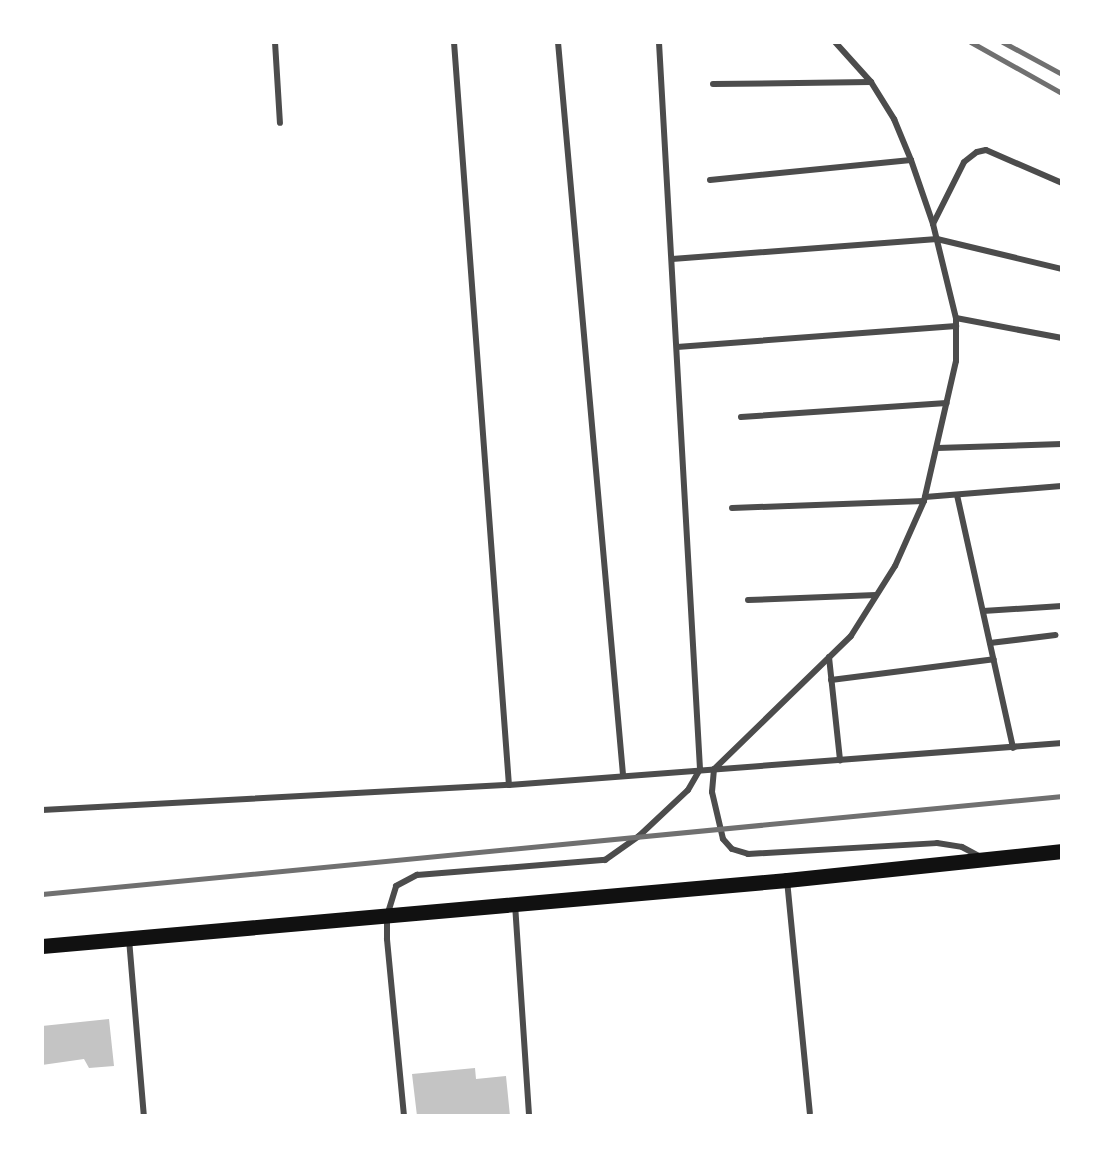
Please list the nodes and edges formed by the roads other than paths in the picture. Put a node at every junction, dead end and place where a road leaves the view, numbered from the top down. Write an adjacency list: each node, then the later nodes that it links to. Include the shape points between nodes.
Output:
1 (275, 42): 8 (street)
2 (454, 42): 43 (street)
3 (558, 42): 42 (street)
4 (659, 42): 14 (street)
5 (835, 42): 6 (street)
6 (871, 82): 7 (street); 9 (street, via 894,119)
7 (713, 84)
8 (280, 123)
9 (911, 160): 10 (street); 12 (street)
10 (710, 180)
11 (1062, 183): 12 (street, via 986,150 977,152 964,162)
12 (933, 224): 13 (street)
13 (937, 239): 14 (street); 15 (street); 16 (street)
14 (672, 259): 19 (street)
15 (1062, 269)
16 (956, 318): 17 (street); 18 (street)
17 (956, 326): 19 (street); 20 (street, via 956,361)
18 (1062, 338)
19 (677, 347): 41 (street)
20 (947, 403): 21 (street); 23 (street)
21 (741, 417)
22 (1062, 444): 23 (street)
23 (937, 448): 26 (street)
24 (1062, 486): 25 (street)
25 (957, 495): 26 (street); 31 (street)
26 (924, 499): 27 (street); 28 (street, via 895,566)
27 (732, 508)
28 (876, 596): 29 (street); 34 (street, via 851,636)
29 (748, 600)
30 (1062, 606): 31 (street)
31 (983, 611): 33 (street)
32 (1056, 635): 33 (street)
33 (990, 644): 35 (street)
34 (829, 657): 36 (street); 40 (street)
35 (994, 659): 36 (street); 38 (street)
36 (831, 680): 39 (street)
37 (1062, 743): 38 (street)
38 (1013, 748): 39 (street)
39 (840, 760): 40 (street)
40 (714, 769): 41 (street); 46 (street, via 712,792 723,839 732,849 748,854 937,843 962,847)
41 (700, 770): 42 (street); 49 (street, via 688,790 631,844 605,861 417,875 393,890)
42 (623, 776): 43 (street)
43 (509, 785): 44 (street)
44 (42, 810)
45 (1062, 851): 46 (main road)
46 (985, 859): 47 (main road)
47 (787, 880): 48 (main road); 52 (street)
48 (515, 904): 49 (main road); 55 (street)
49 (387, 916): 50 (main road); 54 (street)
50 (129, 938): 51 (main road); 53 (street)
51 (42, 945)
52 (810, 1113)
53 (144, 1116)
54 (404, 1116)
55 (529, 1116)

